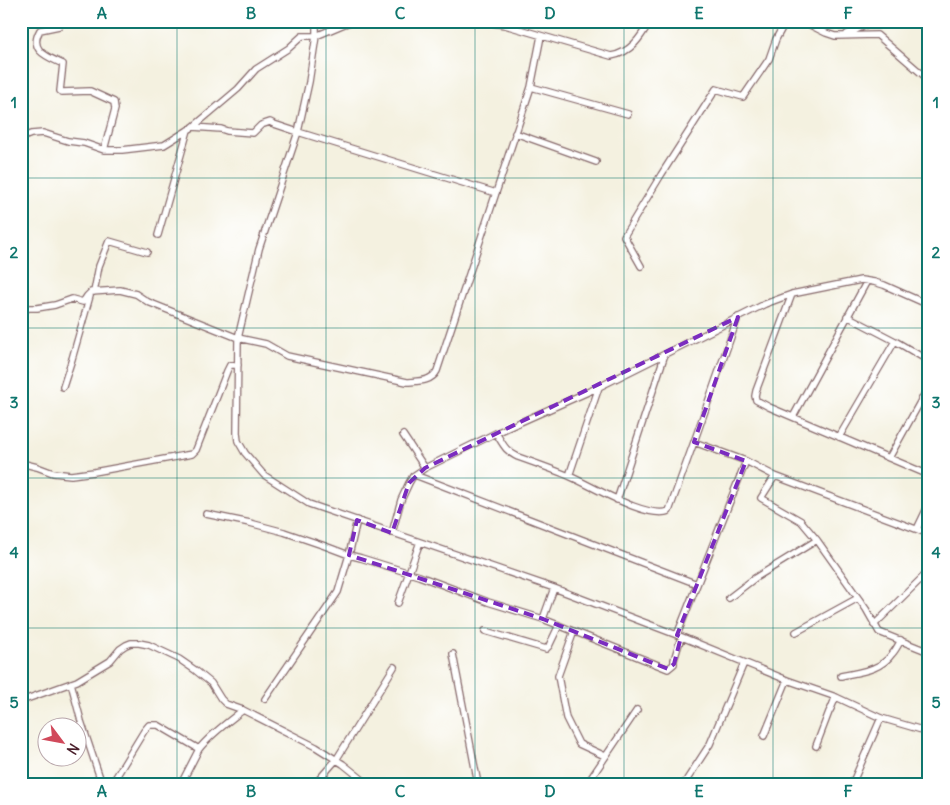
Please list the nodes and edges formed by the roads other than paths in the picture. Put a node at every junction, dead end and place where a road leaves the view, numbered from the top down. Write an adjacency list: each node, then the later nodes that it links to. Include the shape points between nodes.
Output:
1 (61, 21): 20 (street, via 59,26 40,30 37,46 42,54 63,64 60,91 90,91 114,102)
2 (316, 21): 11 (street)
3 (353, 21): 9 (street)
4 (480, 21): 12 (street)
5 (650, 21): 12 (street, via 630,49 611,56)
6 (782, 21): 25 (street, via 769,58 743,97 716,89 624,236)
7 (796, 21): 10 (street, via 830,35)
8 (875, 21): 10 (street)
9 (342, 23): 11 (street)
10 (845, 35): 13 (street, via 877,35)
11 (316, 36): 16 (street, via 302,36 256,69); 17 (street)
12 (541, 36): 14 (street)
13 (929, 79)
14 (531, 87): 15 (street); 18 (street)
15 (628, 114)
16 (191, 129): 17 (street, via 252,134 270,122); 20 (street, via 164,145); 23 (street)
17 (298, 132): 22 (street); 33 (street, via 259,249)
18 (515, 133): 21 (street); 22 (street)
19 (21, 138): 20 (street, via 43,134)
20 (104, 150)
21 (596, 162)
22 (496, 193): 33 (street, via 431,378 407,382 287,356 266,344)
23 (158, 235)
24 (147, 252): 27 (street, via 109,241)
25 (641, 266)
26 (867, 281): 28 (street); 29 (street); 31 (street)
27 (92, 292): 30 (street, via 83,302 72,299); 33 (street, via 120,290 136,294 148,302); 39 (street)
28 (792, 294): 32 (street); 41 (street, via 755,396 756,400)
29 (929, 305)
30 (21, 310)
31 (847, 316): 34 (street); 41 (street)
32 (738, 317): 35 (street); 45 (street)
33 (238, 338): 37 (street)
34 (895, 341): 36 (street); 44 (street)
35 (665, 354): 40 (street); 54 (street)
36 (929, 361)
37 (238, 364): 48 (street, via 230,365 226,370 192,454 71,475); 57 (street, via 237,433 245,453 264,475 309,504)
38 (929, 386): 46 (street)
39 (63, 387)
40 (599, 387): 42 (street); 52 (street)
41 (793, 417): 44 (street)
42 (496, 433): 49 (street); 52 (street, via 510,453)
43 (403, 435): 49 (street)
44 (839, 437): 46 (street)
45 (694, 442): 47 (street); 54 (street, via 669,511 655,513)
46 (889, 458): 51 (street)
47 (746, 461): 53 (street); 66 (street)
48 (21, 463)
49 (425, 468): 50 (street)
50 (415, 475): 59 (street, via 406,490); 66 (street)
51 (929, 475)
52 (569, 476): 54 (street)
53 (775, 476): 58 (street); 61 (street, via 761,498 801,522)
54 (617, 500)
55 (929, 504): 58 (street)
56 (206, 514): 63 (street, via 284,532)
57 (357, 520): 59 (street); 63 (street)
58 (917, 529): 60 (street)
59 (392, 533): 62 (street)
60 (929, 534)
61 (818, 540): 68 (street, via 755,578); 69 (street)
62 (420, 542): 65 (street); 67 (street)
63 (349, 555): 65 (street); 87 (street, via 338,592)
64 (929, 571): 73 (street)
65 (409, 573): 70 (street); 71 (street)
66 (697, 584): 77 (street)
67 (554, 588): 71 (street); 77 (street)
68 (729, 598)
69 (858, 598): 73 (street); 76 (street)
70 (398, 603)
71 (543, 619): 72 (street)
72 (559, 625): 74 (street, via 546,649); 75 (street)
73 (874, 625): 78 (street, via 879,632)
74 (485, 631)
75 (574, 631): 77 (street, via 668,669 674,664); 98 (street, via 558,676 566,718 579,744)
76 (796, 632)
77 (679, 636): 81 (street)
78 (901, 640): 79 (street); 83 (street, via 884,663)
79 (929, 652)
80 (453, 654): 105 (street)
81 (744, 663): 84 (street); 107 (street, via 710,744)
82 (394, 667): 99 (street)
83 (841, 676)
84 (787, 680): 86 (street); 95 (street)
85 (71, 683): 88 (street); 89 (street, via 110,661 126,645 138,643 179,659 211,683 226,704); 100 (street)
86 (836, 697): 92 (street); 96 (street)
87 (265, 699)
88 (21, 701)
89 (243, 710): 97 (street); 99 (street)
90 (637, 710): 98 (street)
91 (929, 711): 93 (street)
92 (882, 718): 93 (street); 108 (street)
93 (922, 730): 94 (street)
94 (929, 734)
95 (764, 736)
96 (816, 746)
97 (199, 748): 101 (street, via 158,725 149,725); 102 (street)
98 (605, 756): 106 (street)
99 (336, 760): 103 (street); 104 (street)
100 (102, 784)
101 (111, 784)
102 (181, 784)
103 (315, 784)
104 (368, 784)
105 (478, 784)
106 (587, 784)
107 (684, 784)
108 (852, 784)

